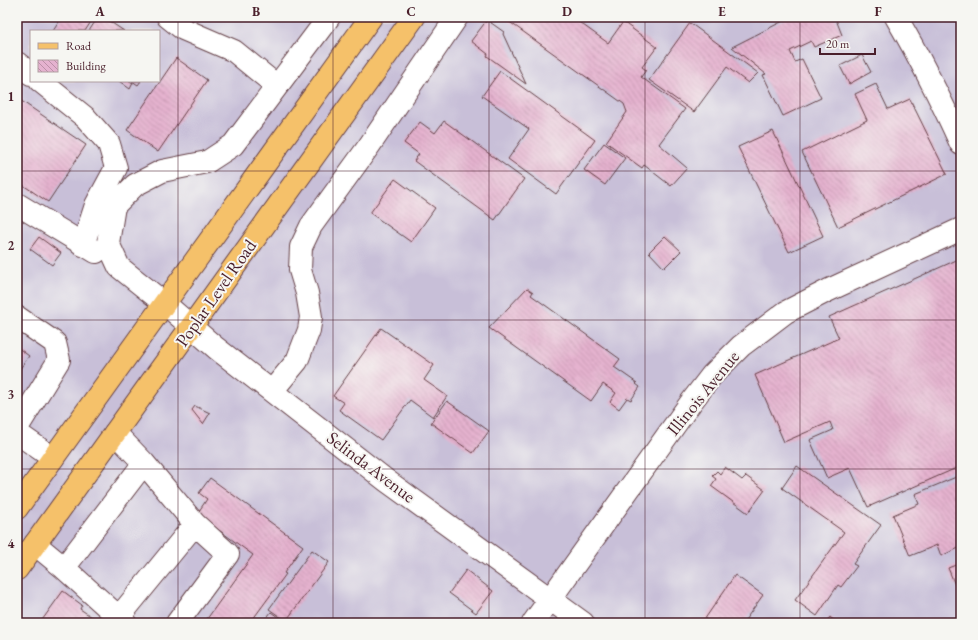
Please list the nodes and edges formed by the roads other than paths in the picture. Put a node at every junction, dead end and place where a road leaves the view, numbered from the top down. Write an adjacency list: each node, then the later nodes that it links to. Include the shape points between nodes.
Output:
1 (168, 17): 10 (street, via 184,29 234,51)
2 (329, 17): 10 (street)
3 (371, 17): 16 (main road, Poplar Level Road)
4 (414, 17): 18 (main road, Poplar Level Road)
5 (458, 17): 19 (street, via 311,226 301,247 300,270 307,293 309,330 297,361)
6 (896, 17): 11 (street, via 931,79)
7 (17, 63): 8 (street)
8 (30, 73)
9 (41, 82): 14 (street, via 86,118 109,144 116,168 96,205)
10 (278, 86): 15 (street, via 233,145 207,162 162,171 135,185 114,206 108,243)
11 (961, 144)
12 (17, 204): 14 (street, Selinda Avenue)
13 (961, 229): 30 (street, Illinois Avenue, via 786,312 741,346 712,375 692,401)
14 (83, 245): 15 (street, Selinda Avenue)
15 (119, 266): 16 (street, Selinda Avenue)
16 (164, 303): 18 (street, Selinda Avenue); 23 (main road, Poplar Level Road)
17 (17, 317): 20 (street, via 55,343 59,360)
18 (192, 327): 19 (street, Selinda Avenue); 22 (main road, Poplar Level Road)
19 (272, 391): 30 (street, Selinda Avenue, via 387,481)
20 (17, 428)
21 (17, 433): 23 (street)
22 (115, 433): 24 (street); 27 (main road, Poplar Level Road)
23 (53, 458): 25 (main road, Poplar Level Road)
24 (144, 463): 26 (street); 28 (street)
25 (17, 508)
26 (195, 524): 31 (street); 32 (street, via 228,554)
27 (35, 544): 28 (street); 29 (main road, Poplar Level Road)
28 (64, 568): 31 (street)
29 (17, 569)
30 (550, 599): 33 (street, Illinois Avenue); 34 (street, Selinda Avenue)
31 (122, 620)
32 (177, 623)
33 (533, 623)
34 (583, 623)

